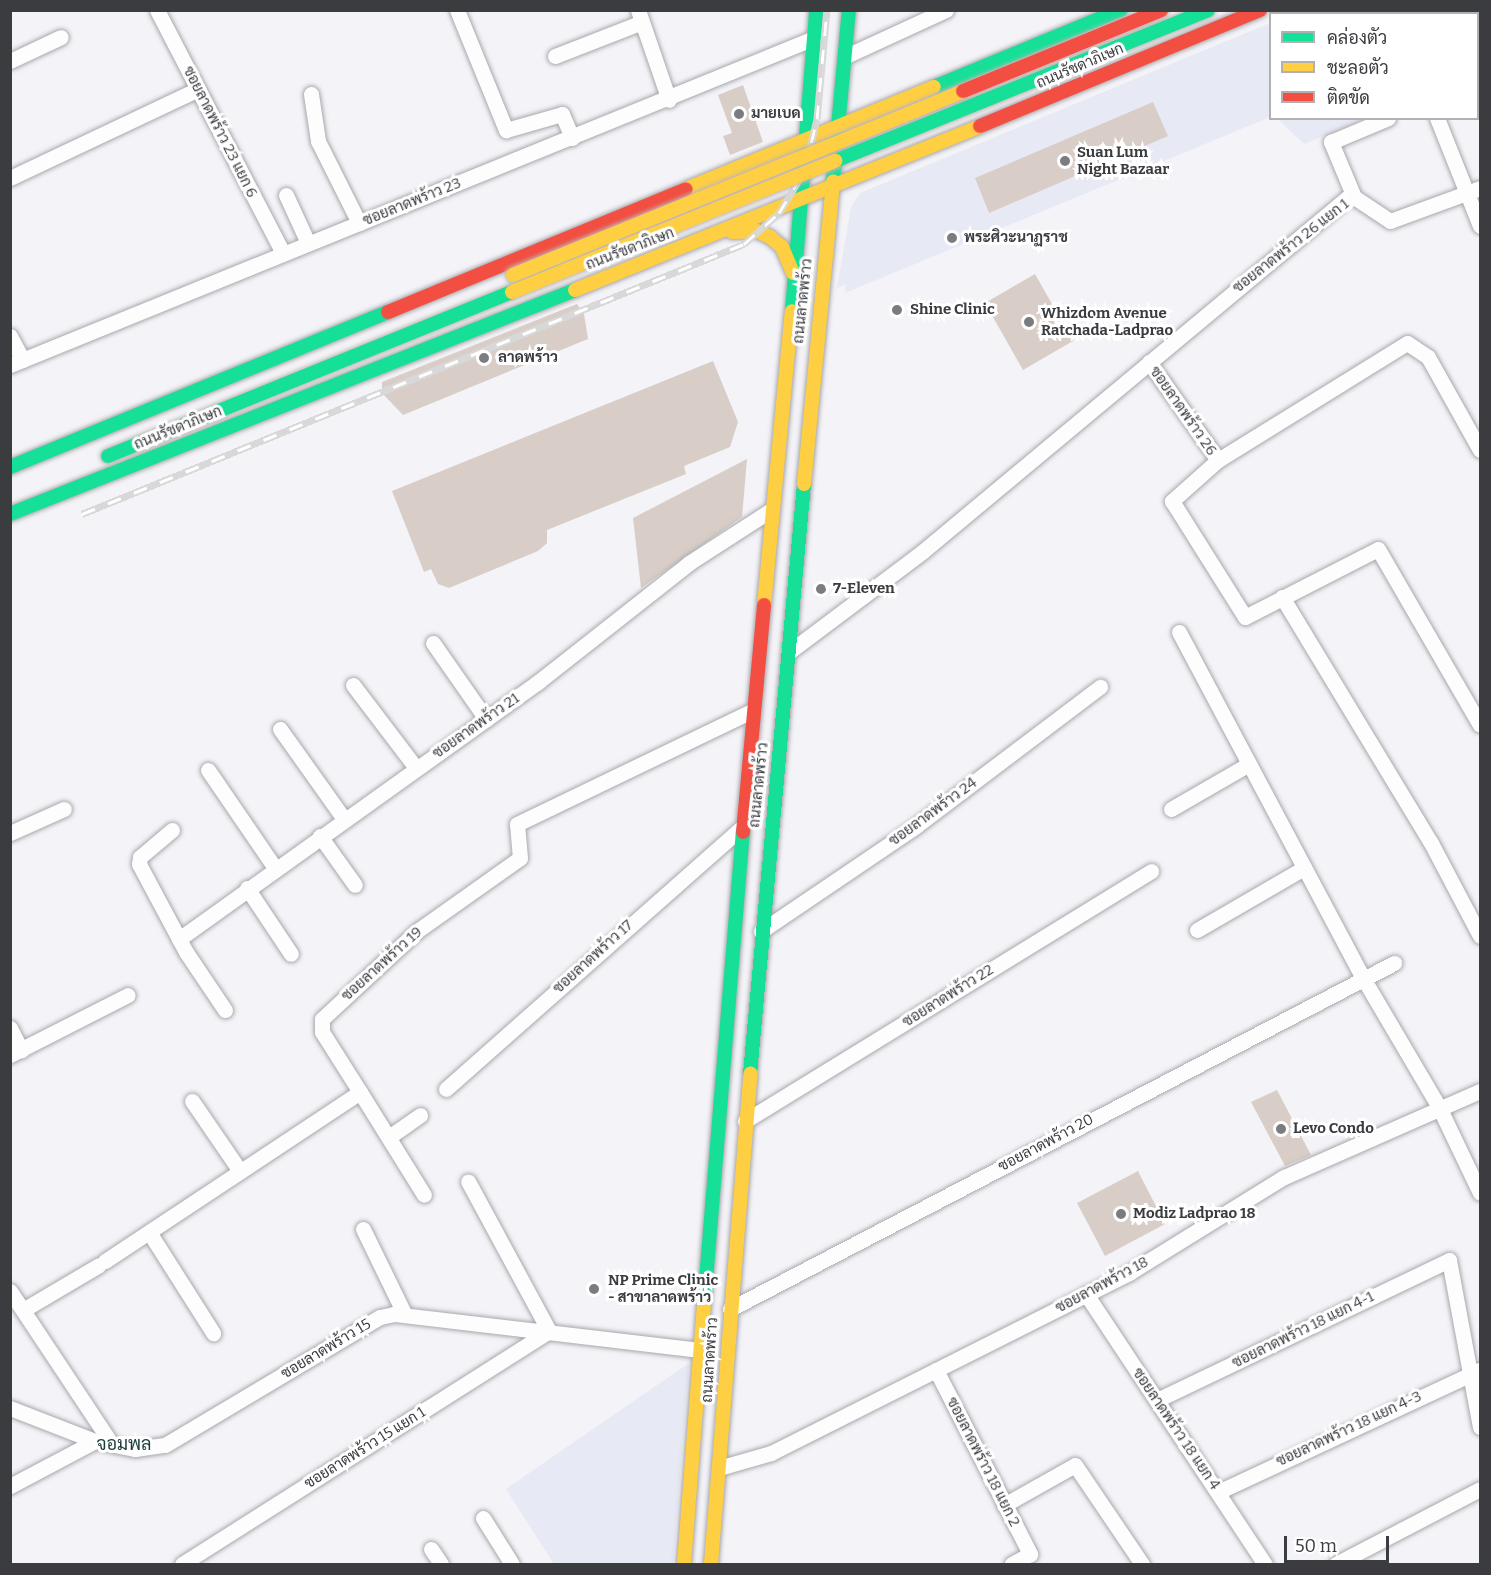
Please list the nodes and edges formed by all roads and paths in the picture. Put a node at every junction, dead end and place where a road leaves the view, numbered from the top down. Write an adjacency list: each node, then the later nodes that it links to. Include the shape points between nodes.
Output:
1 (157, 10): 19 (street, ซอยลาดพร้าว 23 แยก 6)
2 (457, 10): 26 (street, via 506,130 562,114)
3 (816, 10): 14 (main road, ถนนลาดพร้าว)
4 (849, 10): 15 (main road, ถนนลาดพร้าว)
5 (946, 10): 15 (street)
6 (1121, 10): 12 (main road, ถนนรัชดาภิเษก)
7 (1161, 10): 51 (main road, ถนนรัชดาภิเษก, bridge)
8 (1206, 10): 11 (main road, via 1211,19); 47 (main road, ถนนรัชดาภิเษก, bridge)
9 (1260, 10): 11 (main road, ถนนรัชดาภิเษก)
10 (640, 16): 16 (street); 21 (street)
11 (1230, 22): 18 (main road, ถนนรัชดาภิเษก)
12 (1075, 30): 18 (main road, via 1067,53 1079,72); 24 (main road, ถนนรัชดาภิเษก)
13 (61, 37): 17 (street)
14 (814, 38): 21 (street, ซอยลาดพร้าว 23); 25 (main road, ถนนลาดพร้าว)
15 (846, 56): 24 (main road, ถนนลาดพร้าว)
16 (555, 57)
17 (10, 61)
18 (1096, 76): 28 (main road, ถนนรัชดาภิเษก)
19 (198, 89): 27 (street); 37 (street, ซอยลาดพร้าว 23 แยก 6)
20 (311, 94): 33 (street, via 318,141)
21 (669, 100): 26 (street, ซอยลาดพร้าว 23)
22 (1383, 120): 31 (street, via 1331,142)
23 (1438, 120): 29 (street)
24 (841, 125): 25 (main road, ถนนรัชดาภิเษก); 28 (main road, ถนนลาดพร้าว)
25 (808, 137): 32 (main road, ถนนลาดพร้าว); 38 (main road, ถนนรัชดาภิเษก)
26 (572, 138): 33 (street, ซอยลาดพร้าว 23)
27 (10, 178)
28 (832, 188): 32 (main road, ถนนรัชดาภิเษก); 58 (main road, ถนนลาดพร้าว)
29 (1474, 191): 31 (street, ซอยลาดพร้าว 26 แยก 1, via 1390,221); 34 (street)
30 (286, 195): 36 (street)
31 (1354, 197): 44 (street, ซอยลาดพร้าว 26 แยก 1)
32 (802, 200): 35 (main road, ถนนรัชดาภิเษก); 39 (main road, ถนนลาดพร้าว)
33 (359, 223): 36 (street, ซอยลาดพร้าว 23)
34 (1480, 226)
35 (716, 234): 39 (main road, via 746,230 770,237 782,247); 41 (main road, ถนนรัชดาภิเษก)
36 (308, 243): 37 (street, ซอยลาดพร้าว 23)
37 (283, 253): 45 (street, ซอยลาดพร้าว 23)
38 (516, 257): 40 (main road, ถนนรัชดาภิเษก); 41 (main road, via 536,262 548,286)
39 (793, 273): 53 (main road, ถนนลาดพร้าว)
40 (400, 305): 43 (main road, via 428,315 436,335); 49 (main road, ถนนรัชดาภิเษก)
41 (528, 306): 43 (main road, ถนนรัชดาภิเษก)
42 (10, 336): 45 (street)
43 (424, 347): 54 (main road, ถนนรัชดาภิเษก)
44 (1149, 362): 48 (street, ซอยลาดพร้าว 26); 58 (street, ซอยลาดพร้าว 26, via 922,552)
45 (17, 363)
46 (1480, 450): 48 (street, ซอยลาดพร้าว 26, via 1434,365 1417,346 1407,343)
47 (102, 459)
48 (1218, 460): 55 (street, via 1173,497 1173,506 1240,615 1249,617)
49 (10, 467)
50 (64, 475): 52 (main road)
51 (10, 478)
52 (10, 499)
53 (771, 510): 61 (main road, ถนนลาดพร้าว); 62 (street, ซอยลาดพร้าว 21, via 689,563)
54 (10, 514)
55 (1282, 597): 63 (street, via 1378,549); 82 (street, via 1431,843)
56 (1179, 632): 65 (street)
57 (433, 643): 62 (street)
58 (789, 652): 81 (main road, ถนนลาดพร้าว)
59 (353, 685): 66 (street)
60 (1100, 687): 81 (street, ซอยลาดพร้าว 24, via 916,826)
61 (752, 711): 71 (main road, ถนนลาดพร้าว); 93 (street, ซอยลาดพร้าว 19, via 517,824 520,858 417,931 322,1019 322,1032)
62 (486, 719): 66 (street, ซอยลาดพร้าว 21)
63 (1480, 725)
64 (280, 729): 70 (street)
65 (1249, 764): 69 (street); 76 (street)
66 (416, 768): 70 (street, ซอยลาดพร้าว 21)
67 (208, 770): 75 (street)
68 (64, 809): 73 (street)
69 (1171, 809)
70 (344, 819): 74 (street, ซอยลาดพร้าว 21)
71 (742, 827): 91 (street, ซอยลาดพร้าว 17); 107 (main road, ถนนลาดพร้าว)
72 (172, 830): 83 (street, via 139,861)
73 (10, 832)
74 (320, 836): 75 (street, ซอยลาดพร้าว 21); 78 (street)
75 (275, 868): 79 (street, ซอยลาดพร้าว 21)
76 (1304, 868): 80 (street); 86 (street)
77 (1151, 871): 97 (street, ซอยลาดพร้าว 22)
78 (355, 885)
79 (247, 888): 83 (street, ซอยลาดพร้าว 21); 84 (street)
80 (1197, 930)
81 (761, 931): 97 (main road, ถนนลาดพร้าว)
82 (1480, 936)
83 (179, 939): 88 (street)
84 (291, 954)
85 (1394, 963): 86 (street, ซอยลาดพร้าว 20)
86 (1363, 978): 95 (street); 108 (street, ซอยลาดพร้าว 20)
87 (128, 995): 90 (street)
88 (225, 1010)
89 (10, 1028): 90 (street)
90 (16, 1053)
91 (446, 1089)
92 (1480, 1091): 95 (street, ซอยลาดพร้าว 18)
93 (360, 1092): 98 (street); 99 (street)
94 (192, 1101): 99 (street)
95 (1439, 1107): 101 (street); 106 (street, ซอยลาดพร้าว 18, via 1284,1177)
96 (420, 1115): 98 (street)
97 (745, 1121): 108 (main road, ถนนลาดพร้าว)
98 (389, 1137): 102 (street)
99 (240, 1171): 104 (street)
100 (468, 1181): 111 (street)
101 (1480, 1193)
102 (424, 1195)
103 (363, 1229): 110 (street)
104 (149, 1232): 109 (street); 112 (street)
105 (10, 1291): 109 (street)
106 (1086, 1294): 115 (street, ซอยลาดพร้าว 18); 117 (street, ซอยลาดพร้าว 18 แยก 4)
107 (705, 1305): 108 (main road); 113 (main road, ถนนลาดพร้าว)
108 (730, 1309): 114 (main road, ถนนลาดพร้าว)
109 (23, 1310): 120 (street)
110 (404, 1313): 111 (street, ซอยลาดพร้าว 15); 120 (street, ซอยลาดพร้าว 15, via 380,1317 165,1445 135,1449)
111 (549, 1331): 113 (street, ซอยลาดพร้าว 15); 129 (street, ซอยลาดพร้าว 15 แยก 1)
112 (213, 1333)
113 (701, 1350): 114 (main road); 132 (main road, ถนนลาดพร้าว)
114 (727, 1354): 121 (main road, ถนนลาดพร้าว)
115 (936, 1370): 121 (street, ซอยลาดพร้าว 18, via 771,1453); 125 (street, ซอยลาดพร้าว 18 แยก 2)
116 (1475, 1371): 117 (street, ซอยลาดพร้าว 18 แยก 4-1, via 1449,1260); 119 (street); 124 (street, ซอยลาดพร้าว 18 แยก 4-3)
117 (1157, 1400): 124 (street, ซอยลาดพร้าว 18 แยก 4)
118 (10, 1408): 120 (street, ซอยลาดพร้าว 15)
119 (1480, 1426)
120 (103, 1442): 122 (street)
121 (719, 1468): 133 (main road, ถนนลาดพร้าว)
122 (10, 1486)
123 (1480, 1489): 137 (street)
124 (1218, 1491): 136 (street, ซอยลาดพร้าว 18 แยก 4)
125 (1004, 1505): 128 (street, ซอยลาดพร้าว 18 แยก 2); 135 (street, via 1075,1465)
126 (483, 1518): 131 (street)
127 (431, 1549): 130 (street)
128 (1033, 1559): 134 (street, ซอยลาดพร้าว 18 แยก 2)
129 (182, 1564)
130 (441, 1564)
131 (512, 1564)
132 (684, 1564)
133 (711, 1564)
134 (1012, 1564)
135 (1142, 1564)
136 (1265, 1564)
137 (1336, 1564)

